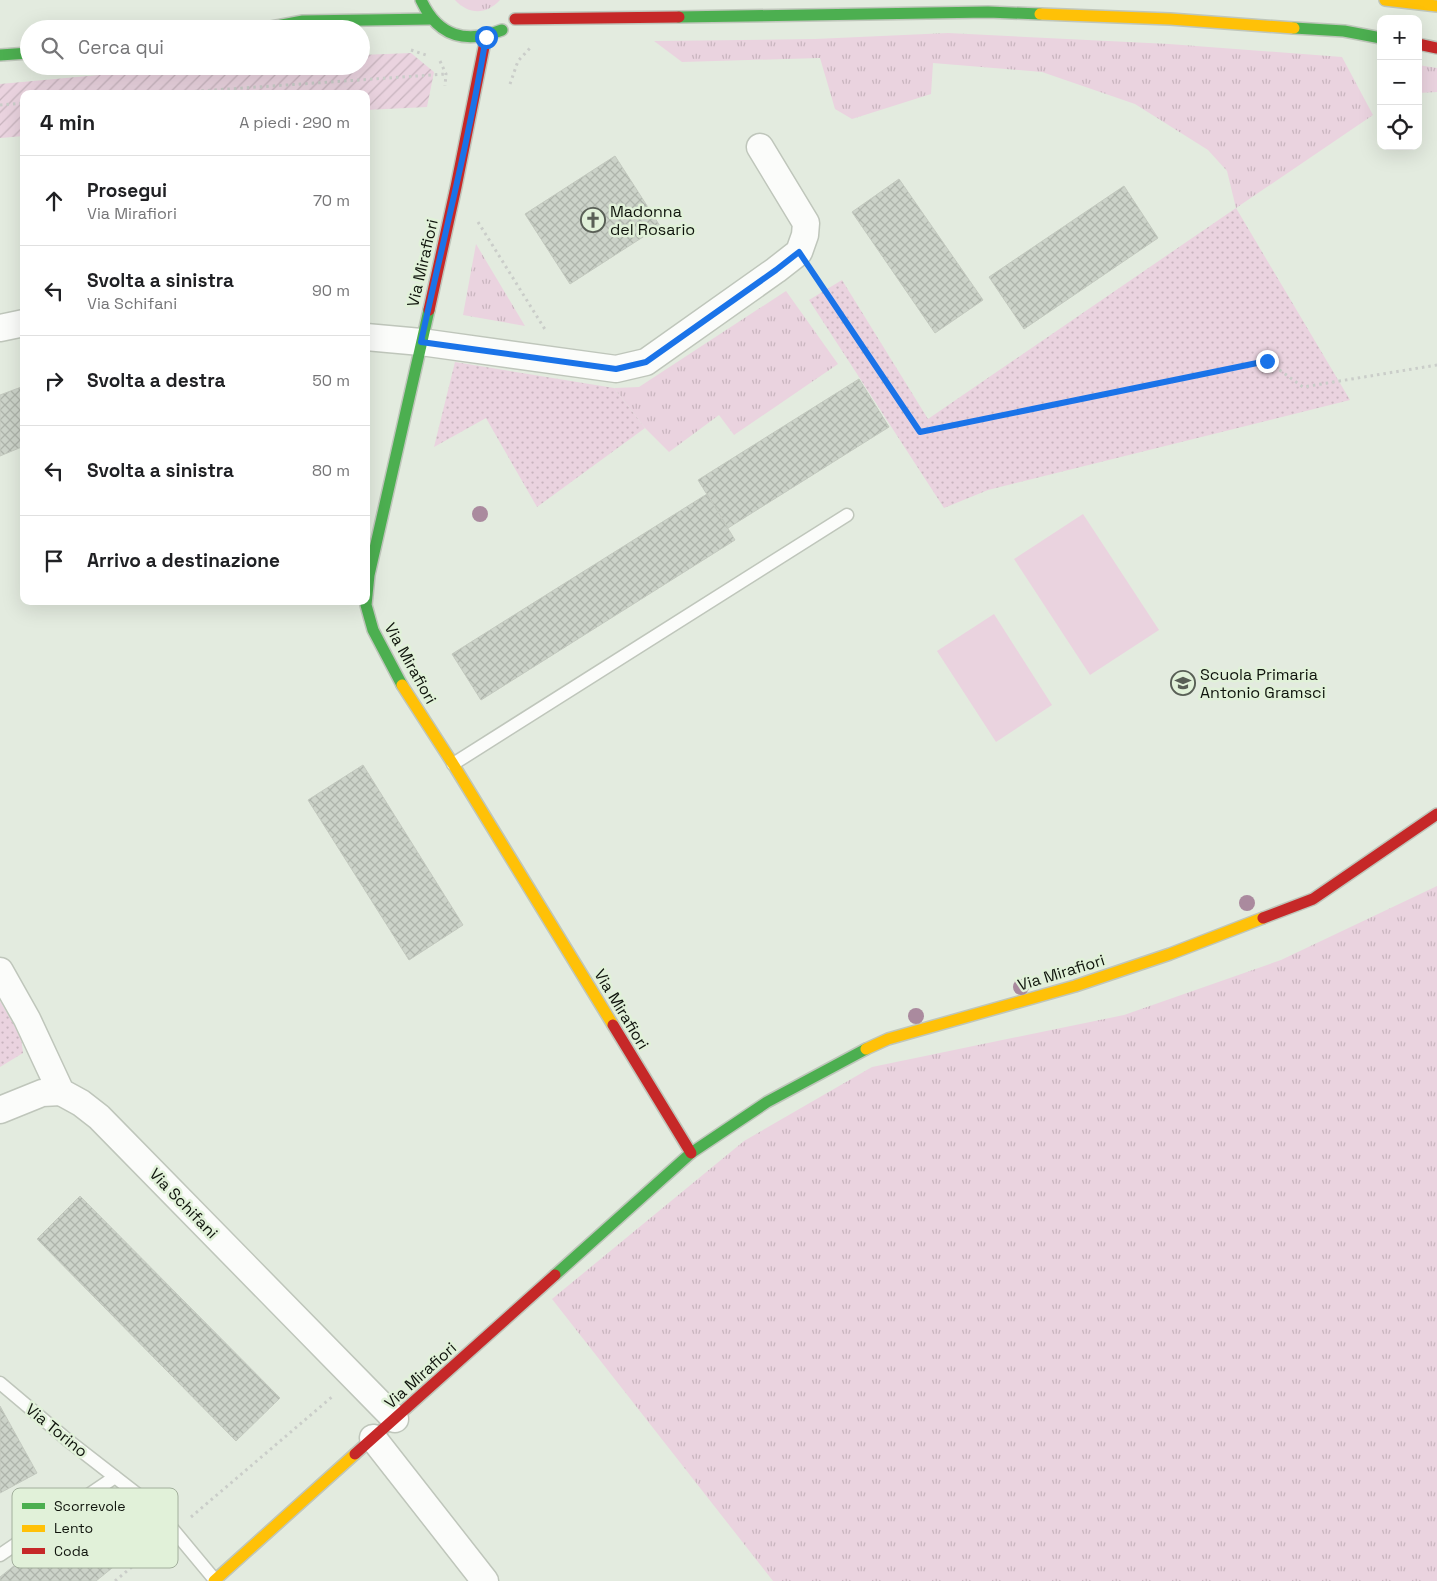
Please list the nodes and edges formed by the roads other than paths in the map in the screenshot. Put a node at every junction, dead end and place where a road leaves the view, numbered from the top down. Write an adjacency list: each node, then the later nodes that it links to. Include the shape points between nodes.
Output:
1 (420, 0): 6 (street)
2 (1385, 0): 3 (street)
3 (1415, 2): 5 (street)
4 (522, 6): 7 (street)
5 (1437, 6)
6 (431, 19): 8 (street); 9 (street, via 447,32 466,38)
7 (516, 19): 9 (street); 10 (street, via 988,12 1227,23 1344,31)
8 (367, 20)
9 (486, 37): 19 (street, Via Mirafiori)
10 (1377, 37)
11 (1422, 45): 12 (street)
12 (1437, 48)
13 (20, 54): 14 (street)
14 (0, 55)
15 (760, 147): 19 (street, via 806,223 799,252 646,362 616,369)
16 (20, 324): 17 (street)
17 (0, 328)
18 (370, 337): 19 (street)
19 (421, 342): 21 (street, Via Mirafiori)
20 (847, 515): 23 (lane)
21 (370, 571)
22 (366, 605): 23 (street, Via Mirafiori, via 373,630 398,678)
23 (453, 764): 28 (street, Via Mirafiori)
24 (1437, 814): 28 (street, Via Mirafiori, via 1313,899 1170,954 1075,986 888,1039 767,1102)
25 (0, 971): 26 (street, via 27,1019)
26 (61, 1092): 27 (street, via 42,1093); 30 (street, Via Schifani, via 99,1117)
27 (0, 1110)
28 (691, 1153): 30 (street, Via Mirafiori)
29 (0, 1383): 32 (lane, Via Torino)
30 (395, 1419): 31 (street, Via Mirafiori)
31 (373, 1438): 38 (street, Via Mirafiori); 39 (street)
32 (114, 1477): 33 (lane); 34 (lane, Via Torino)
33 (98, 1488)
34 (129, 1488)
35 (178, 1536): 38 (lane, Via Torino)
36 (12, 1547): 37 (lane)
37 (0, 1555)
38 (215, 1580)
39 (485, 1581)

